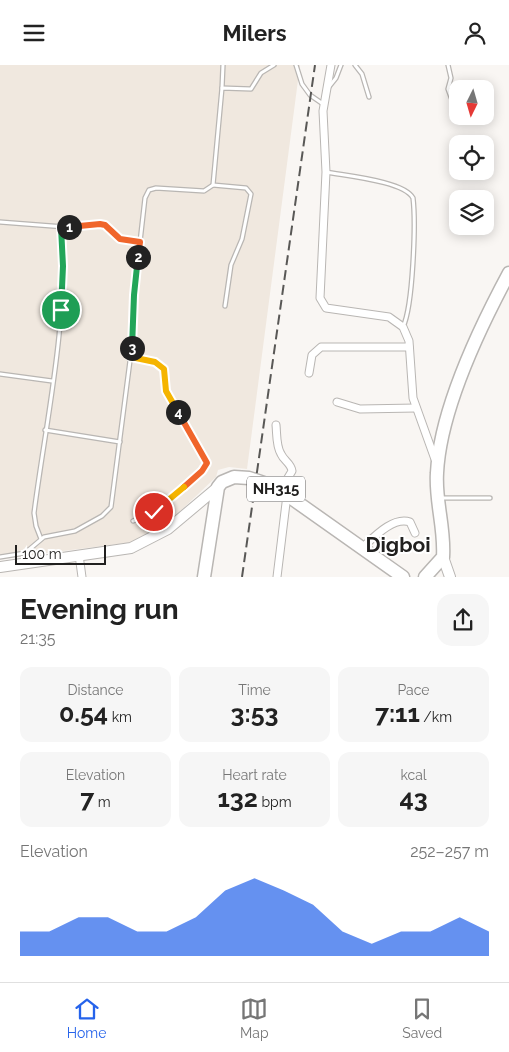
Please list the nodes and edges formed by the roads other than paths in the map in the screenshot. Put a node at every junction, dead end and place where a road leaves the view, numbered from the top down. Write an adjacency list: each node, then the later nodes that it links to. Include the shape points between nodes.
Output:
1 (223, 65): 9 (lane)
2 (274, 65): 9 (lane, via 261,73 251,89)
3 (296, 65): 12 (lane, via 310,95)
4 (331, 65): 10 (street)
5 (340, 65): 10 (lane, via 336,78)
6 (356, 65): 11 (lane)
7 (448, 65): 8 (lane)
8 (450, 80)
9 (222, 88): 14 (lane)
10 (326, 90): 12 (street)
11 (370, 97)
12 (324, 104): 13 (street)
13 (326, 172): 21 (street, via 322,304 333,311 389,317); 21 (lane, via 393,185 404,189 413,198 409,307)
14 (213, 185): 17 (lane, via 204,191 149,190); 20 (lane, via 246,188 251,194 242,239 229,271)
15 (0, 222): 16 (lane)
16 (61, 227): 17 (lane, via 100,224 120,239); 26 (lane, via 62,290)
17 (140, 242): 23 (lane)
18 (509, 273): 19 (highway)
19 (505, 289): 32 (highway, via 473,346 442,438)
20 (224, 306)
21 (403, 327): 22 (street)
22 (409, 347): 24 (street, via 321,347 312,355); 28 (street)
23 (131, 357): 31 (lane); 37 (lane, via 155,362 164,369 166,391 207,463 154,512)
24 (309, 373)
25 (0, 374): 26 (lane)
26 (52, 381): 30 (lane)
27 (337, 403): 28 (street, via 360,409)
28 (416, 408): 32 (street)
29 (276, 425): 34 (street, via 278,448 292,471)
30 (45, 430): 31 (lane); 39 (lane, via 34,513)
31 (120, 442): 39 (lane, via 108,512 75,531)
32 (437, 465): 35 (highway)
33 (218, 487): 34 (highway, NH315, via 227,479 240,478 256,480); 41 (street, via 152,539 115,551); 46 (highway)
34 (283, 493): 40 (highway, NH315); 47 (street)
35 (438, 498): 36 (lane); 43 (highway)
36 (490, 498)
37 (133, 521)
38 (415, 533): 40 (street, via 410,522 406,521 390,526)
39 (41, 539): 42 (lane, via 25,553)
40 (362, 548): 48 (highway, NH315)
41 (79, 555): 44 (street); 45 (street)
42 (0, 557)
43 (443, 557): 49 (highway); 50 (street)
44 (0, 567)
45 (82, 577)
46 (204, 577)
47 (276, 577)
48 (403, 577)
49 (425, 577)
50 (450, 577)

